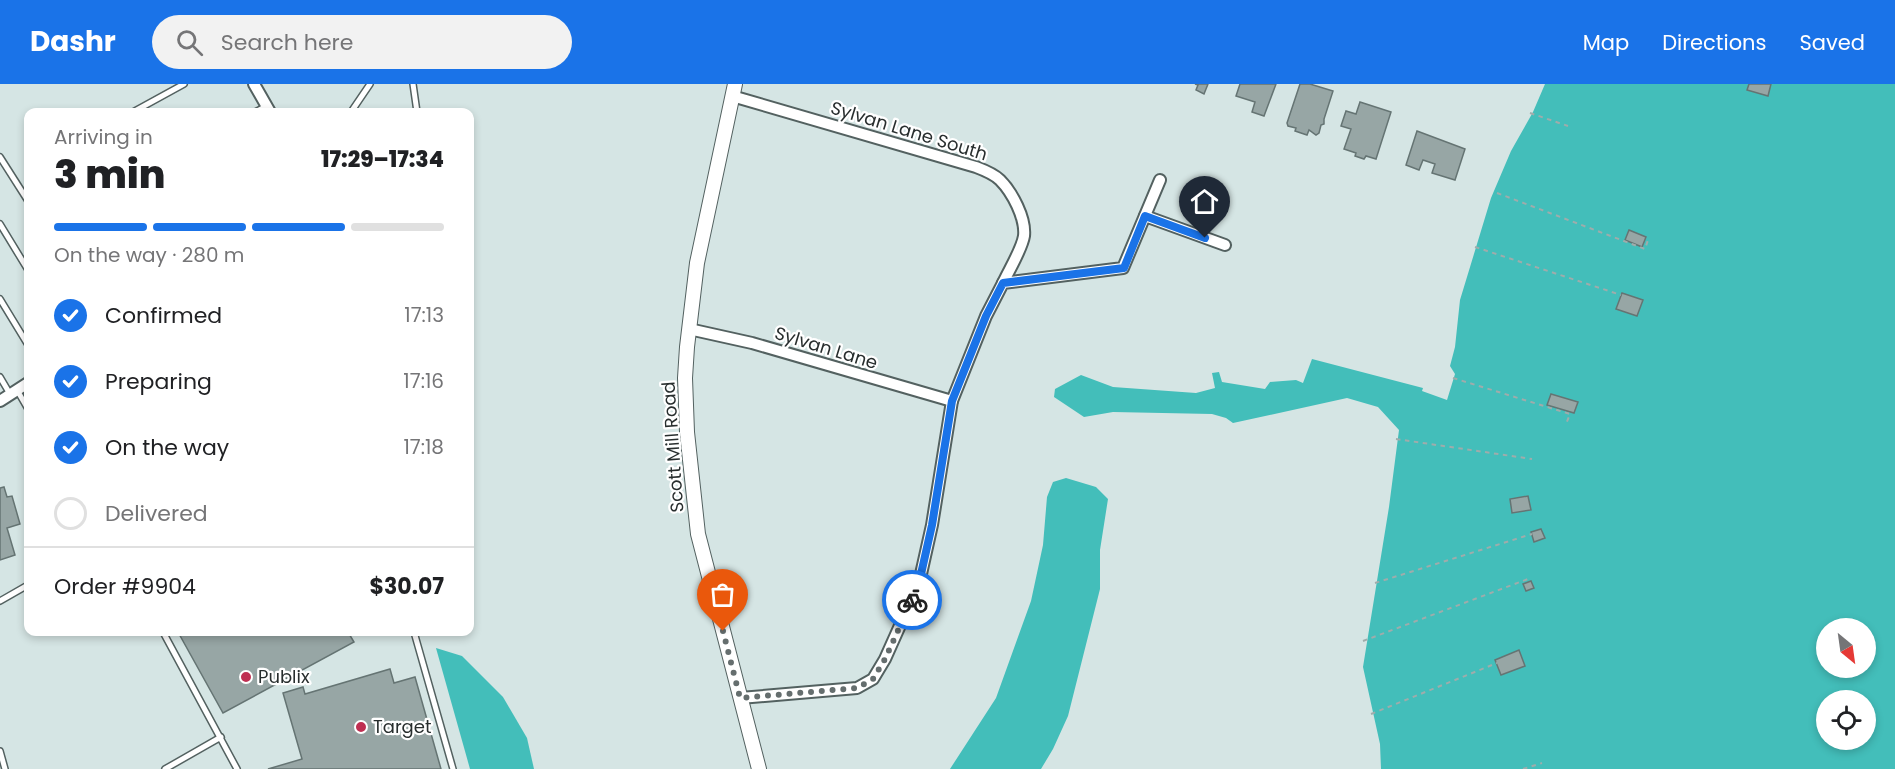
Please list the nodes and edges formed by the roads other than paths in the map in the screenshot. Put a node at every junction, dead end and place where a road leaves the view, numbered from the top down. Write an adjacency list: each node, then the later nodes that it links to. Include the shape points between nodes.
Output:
1 (184, 84): 6 (lane)
2 (255, 84): 7 (street)
3 (370, 84): 8 (lane)
4 (413, 84): 9 (lane)
5 (734, 90): 17 (street, Sylvan Lane South, via 976,167 1000,180 1023,221 1024,236); 19 (street, Scott Mill Road, via 697,263)
6 (140, 108)
7 (267, 108)
8 (354, 108)
9 (416, 108)
10 (0, 157): 12 (lane)
11 (1160, 180): 13 (street)
12 (24, 195)
13 (1145, 216): 15 (street); 17 (street, via 1124,268)
14 (0, 224): 16 (lane)
15 (1225, 245)
16 (24, 263)
17 (1003, 283): 25 (street, Sylvan Lane South)
18 (0, 299): 20 (lane)
19 (689, 330): 25 (street, Sylvan Lane, via 752,343); 31 (street, Scott Mill Road, via 687,432 698,534)
20 (23, 335)
21 (0, 377): 23 (lane)
22 (24, 385): 23 (street)
23 (13, 392): 24 (street); 26 (lane)
24 (0, 401)
25 (952, 401): 31 (street, Sylvan Lane South, via 919,583 873,679 857,688)
26 (24, 404)
27 (24, 587): 28 (lane)
28 (0, 601)
29 (165, 636): 32 (lane)
30 (415, 636): 37 (lane)
31 (740, 698): 38 (street, Scott Mill Road)
32 (220, 737): 35 (lane); 36 (lane)
33 (0, 751): 34 (lane)
34 (5, 769)
35 (165, 769)
36 (237, 769)
37 (453, 769)
38 (759, 769)

